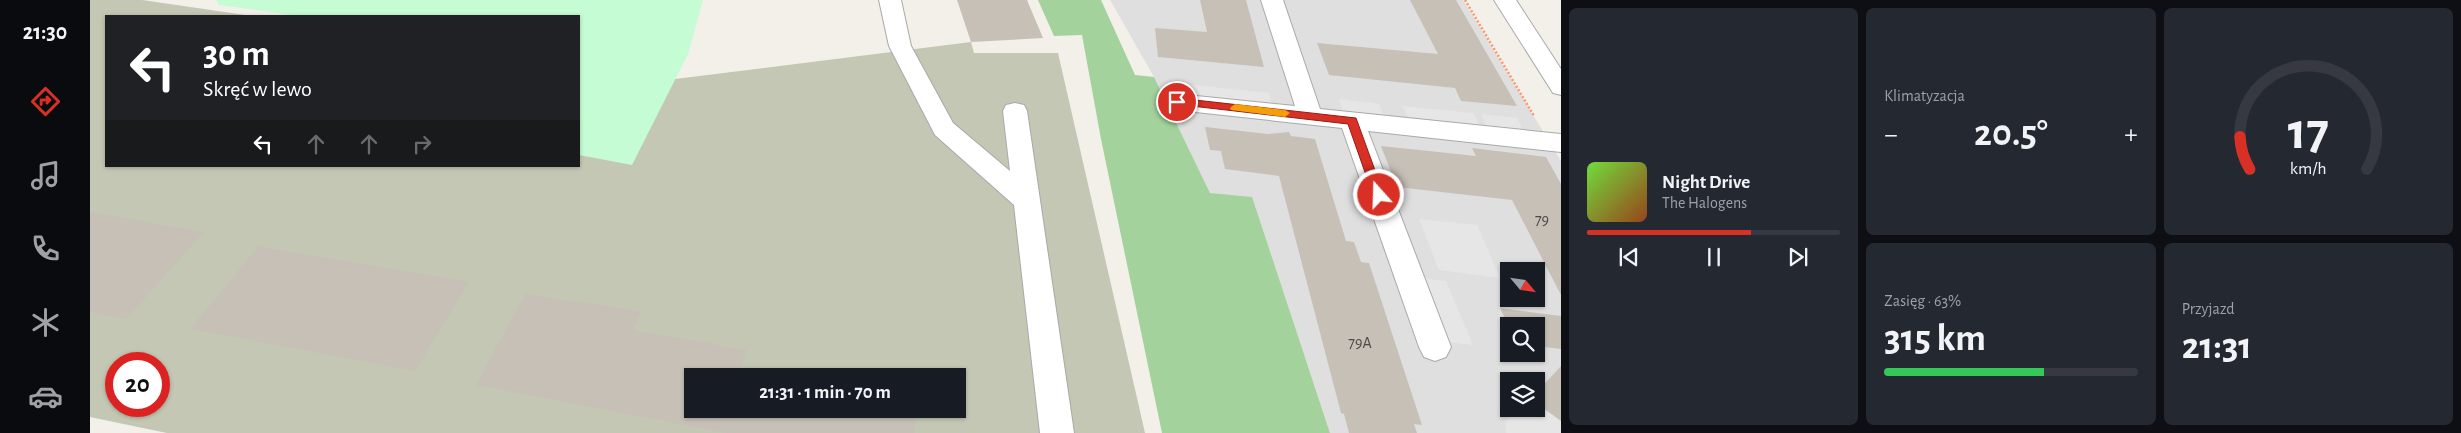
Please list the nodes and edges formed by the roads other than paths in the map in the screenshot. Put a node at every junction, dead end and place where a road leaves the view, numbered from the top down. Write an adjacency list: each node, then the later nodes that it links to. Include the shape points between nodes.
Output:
1 (890, 0): 10 (street, via 900,46 944,129)
2 (1272, 0): 7 (street)
3 (1505, 0): 4 (street)
4 (1561, 87)
5 (1177, 102): 7 (street)
6 (1015, 111): 10 (street)
7 (1310, 116): 8 (street)
8 (1352, 120): 9 (street); 11 (street)
9 (1555, 142)
10 (1026, 200): 12 (street)
11 (1435, 346)
12 (1057, 433)

